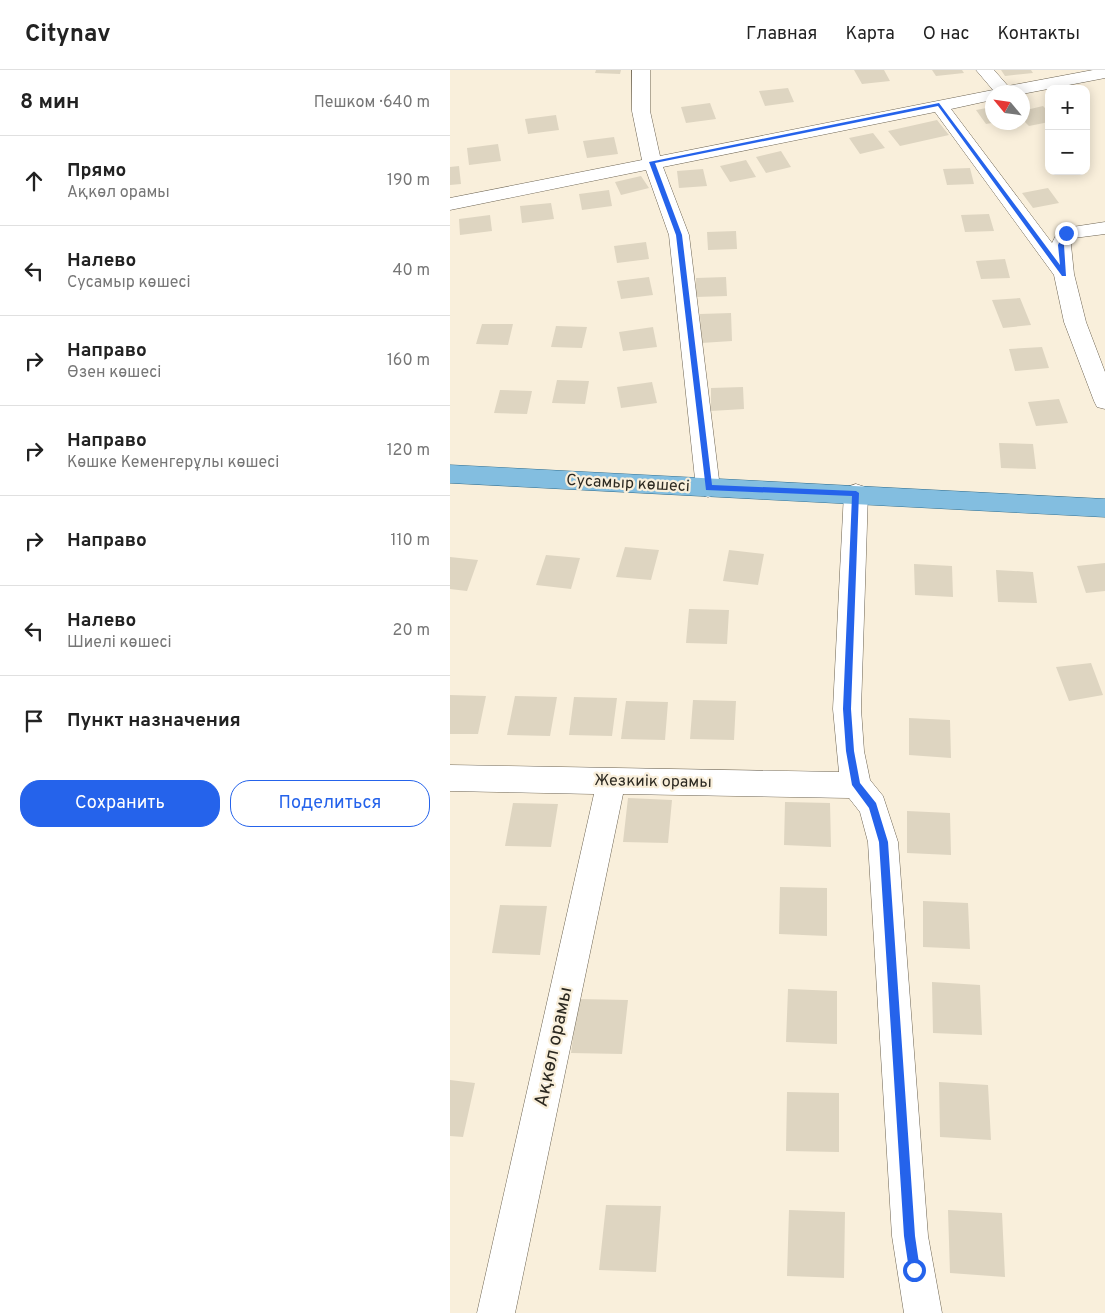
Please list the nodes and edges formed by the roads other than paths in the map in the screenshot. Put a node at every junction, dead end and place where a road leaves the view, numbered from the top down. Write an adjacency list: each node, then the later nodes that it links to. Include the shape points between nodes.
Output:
1 (641, 70): 8 (street, via 641,111)
2 (985, 70): 4 (street)
3 (1105, 73): 5 (street)
4 (998, 85)
5 (1030, 87)
6 (985, 96): 7 (street)
7 (939, 105): 8 (street); 11 (street)
8 (652, 162): 9 (street); 14 (street, via 679,235)
9 (450, 204)
10 (1105, 228): 11 (street, via 1066,233 1061,245)
11 (1064, 274): 12 (street, via 1075,322)
12 (1105, 401)
13 (450, 474): 14 (main road, Сусамыр көшесі)
14 (708, 488): 15 (main road, Сусамыр көшесі)
15 (856, 493): 16 (main road, Сусамыр көшесі); 19 (street, via 847,709)
16 (1105, 508)
17 (450, 778): 18 (street, Жезкиік орамы)
18 (611, 782): 19 (street, Жезкиік орамы); 20 (street, Ақкөл орамы)
19 (856, 785): 21 (street, via 873,806 883,842 910,1236)
20 (496, 1313)
21 (923, 1313)

